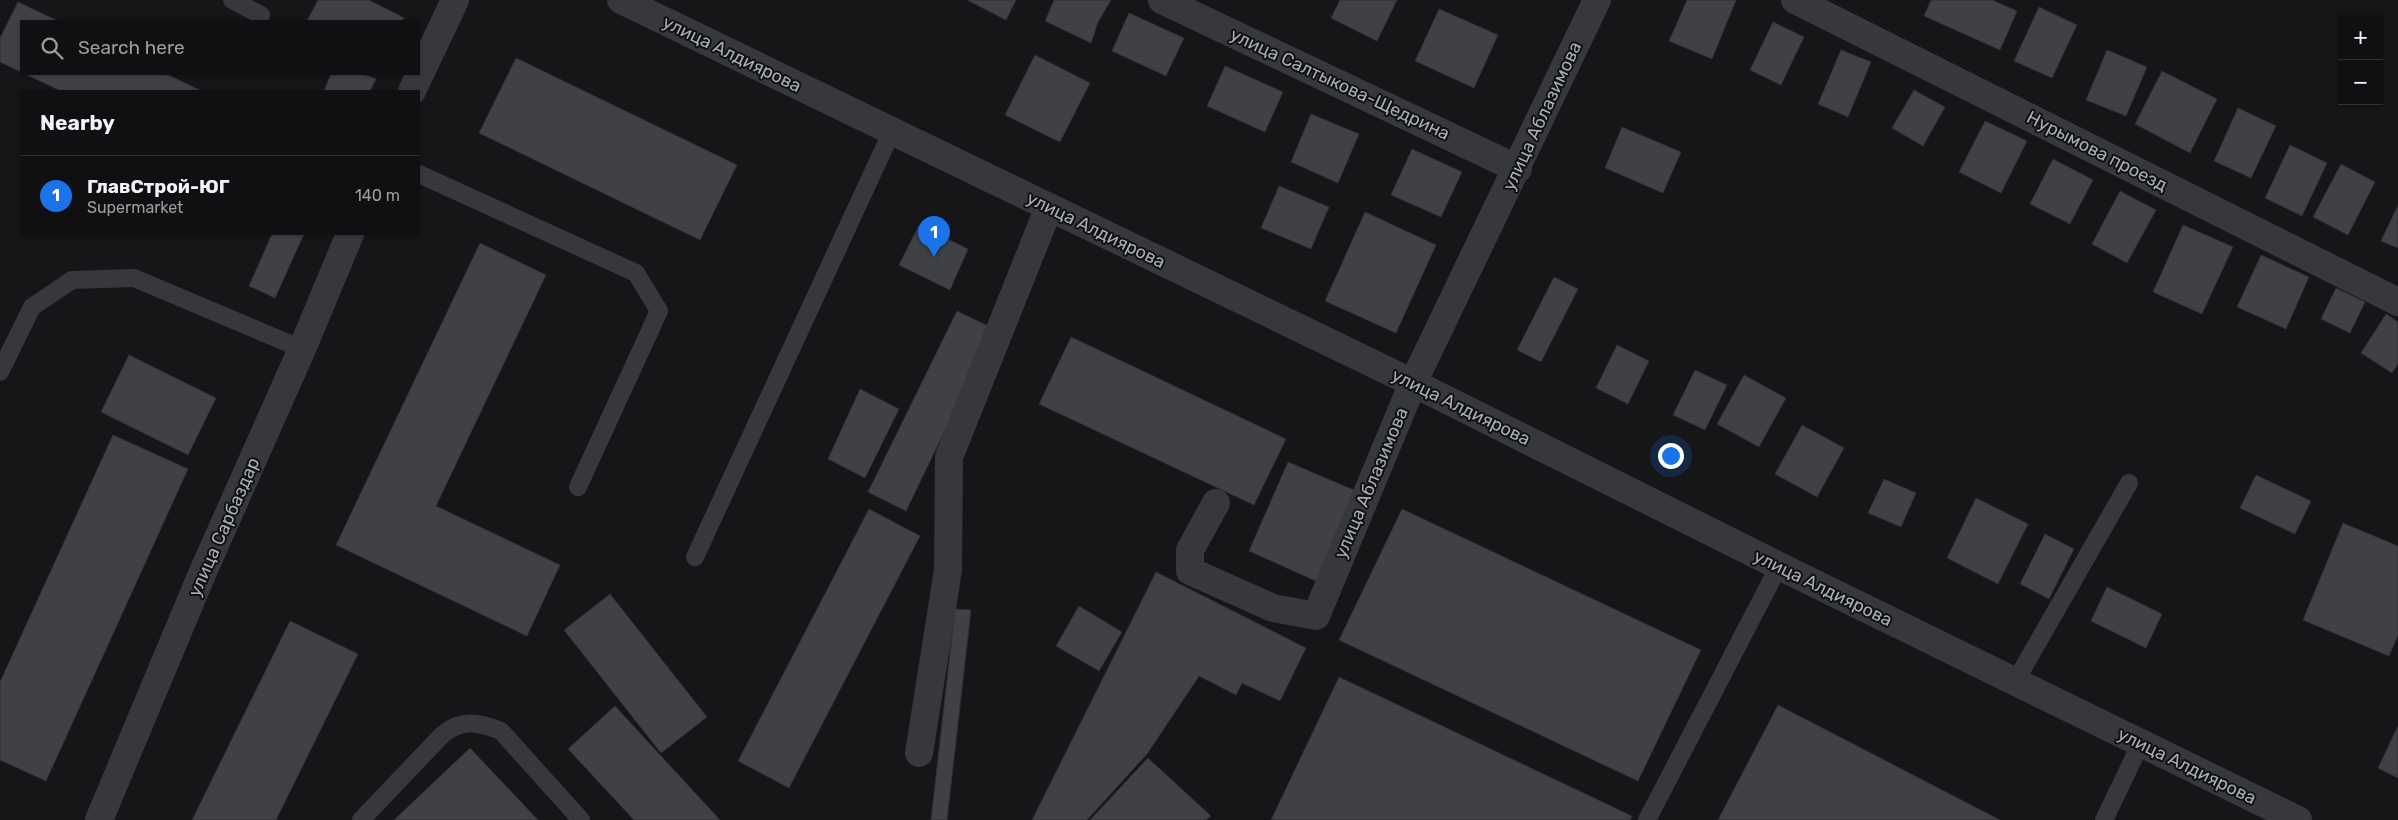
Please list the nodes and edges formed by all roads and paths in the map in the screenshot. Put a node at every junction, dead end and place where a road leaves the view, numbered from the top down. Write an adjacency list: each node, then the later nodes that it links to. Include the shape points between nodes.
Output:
1 (232, 0): 7 (lane)
2 (455, 0): 8 (street)
3 (621, 0): 11 (street, улица Алдиярова)
4 (1162, 0): 12 (street, улица Салтыкова-Щедрина)
5 (1597, 0): 12 (street, улица Аблазимова)
6 (1795, 0): 16 (street, Нурымова проезд)
7 (261, 15)
8 (420, 74)
9 (420, 75): 10 (street)
10 (412, 90)
11 (892, 131): 14 (street, улица Алдиярова); 23 (lane)
12 (1518, 169): 19 (street, улица Аблазимова)
13 (420, 174): 21 (lane, via 636,273 659,311)
14 (1049, 207): 19 (street, улица Алдиярова); 27 (street, via 949,457 948,570)
15 (350, 235): 17 (street, улица Сарбаздар)
16 (2398, 302)
17 (302, 349): 18 (lane, via 134,278 72,280 32,307); 28 (street, улица Сарбаздар, via 202,574)
18 (0, 372)
19 (1413, 383): 22 (street, улица Аблазимова, via 1316,616 1273,608 1190,571 1190,550); 24 (street, улица Алдиярова)
20 (2129, 483): 25 (lane)
21 (578, 487)
22 (1216, 503)
23 (695, 557)
24 (1779, 566): 25 (street, улица Алдиярова); 31 (lane)
25 (2016, 682): 26 (street, улица Алдиярова)
26 (2141, 743): 32 (lane); 33 (street, улица Алдиярова)
27 (919, 753)
28 (99, 820)
29 (361, 820): 30 (lane, via 443,734 454,725 470,722 501,730)
30 (581, 820)
31 (1647, 820)
32 (2104, 820)
33 (2298, 820)

